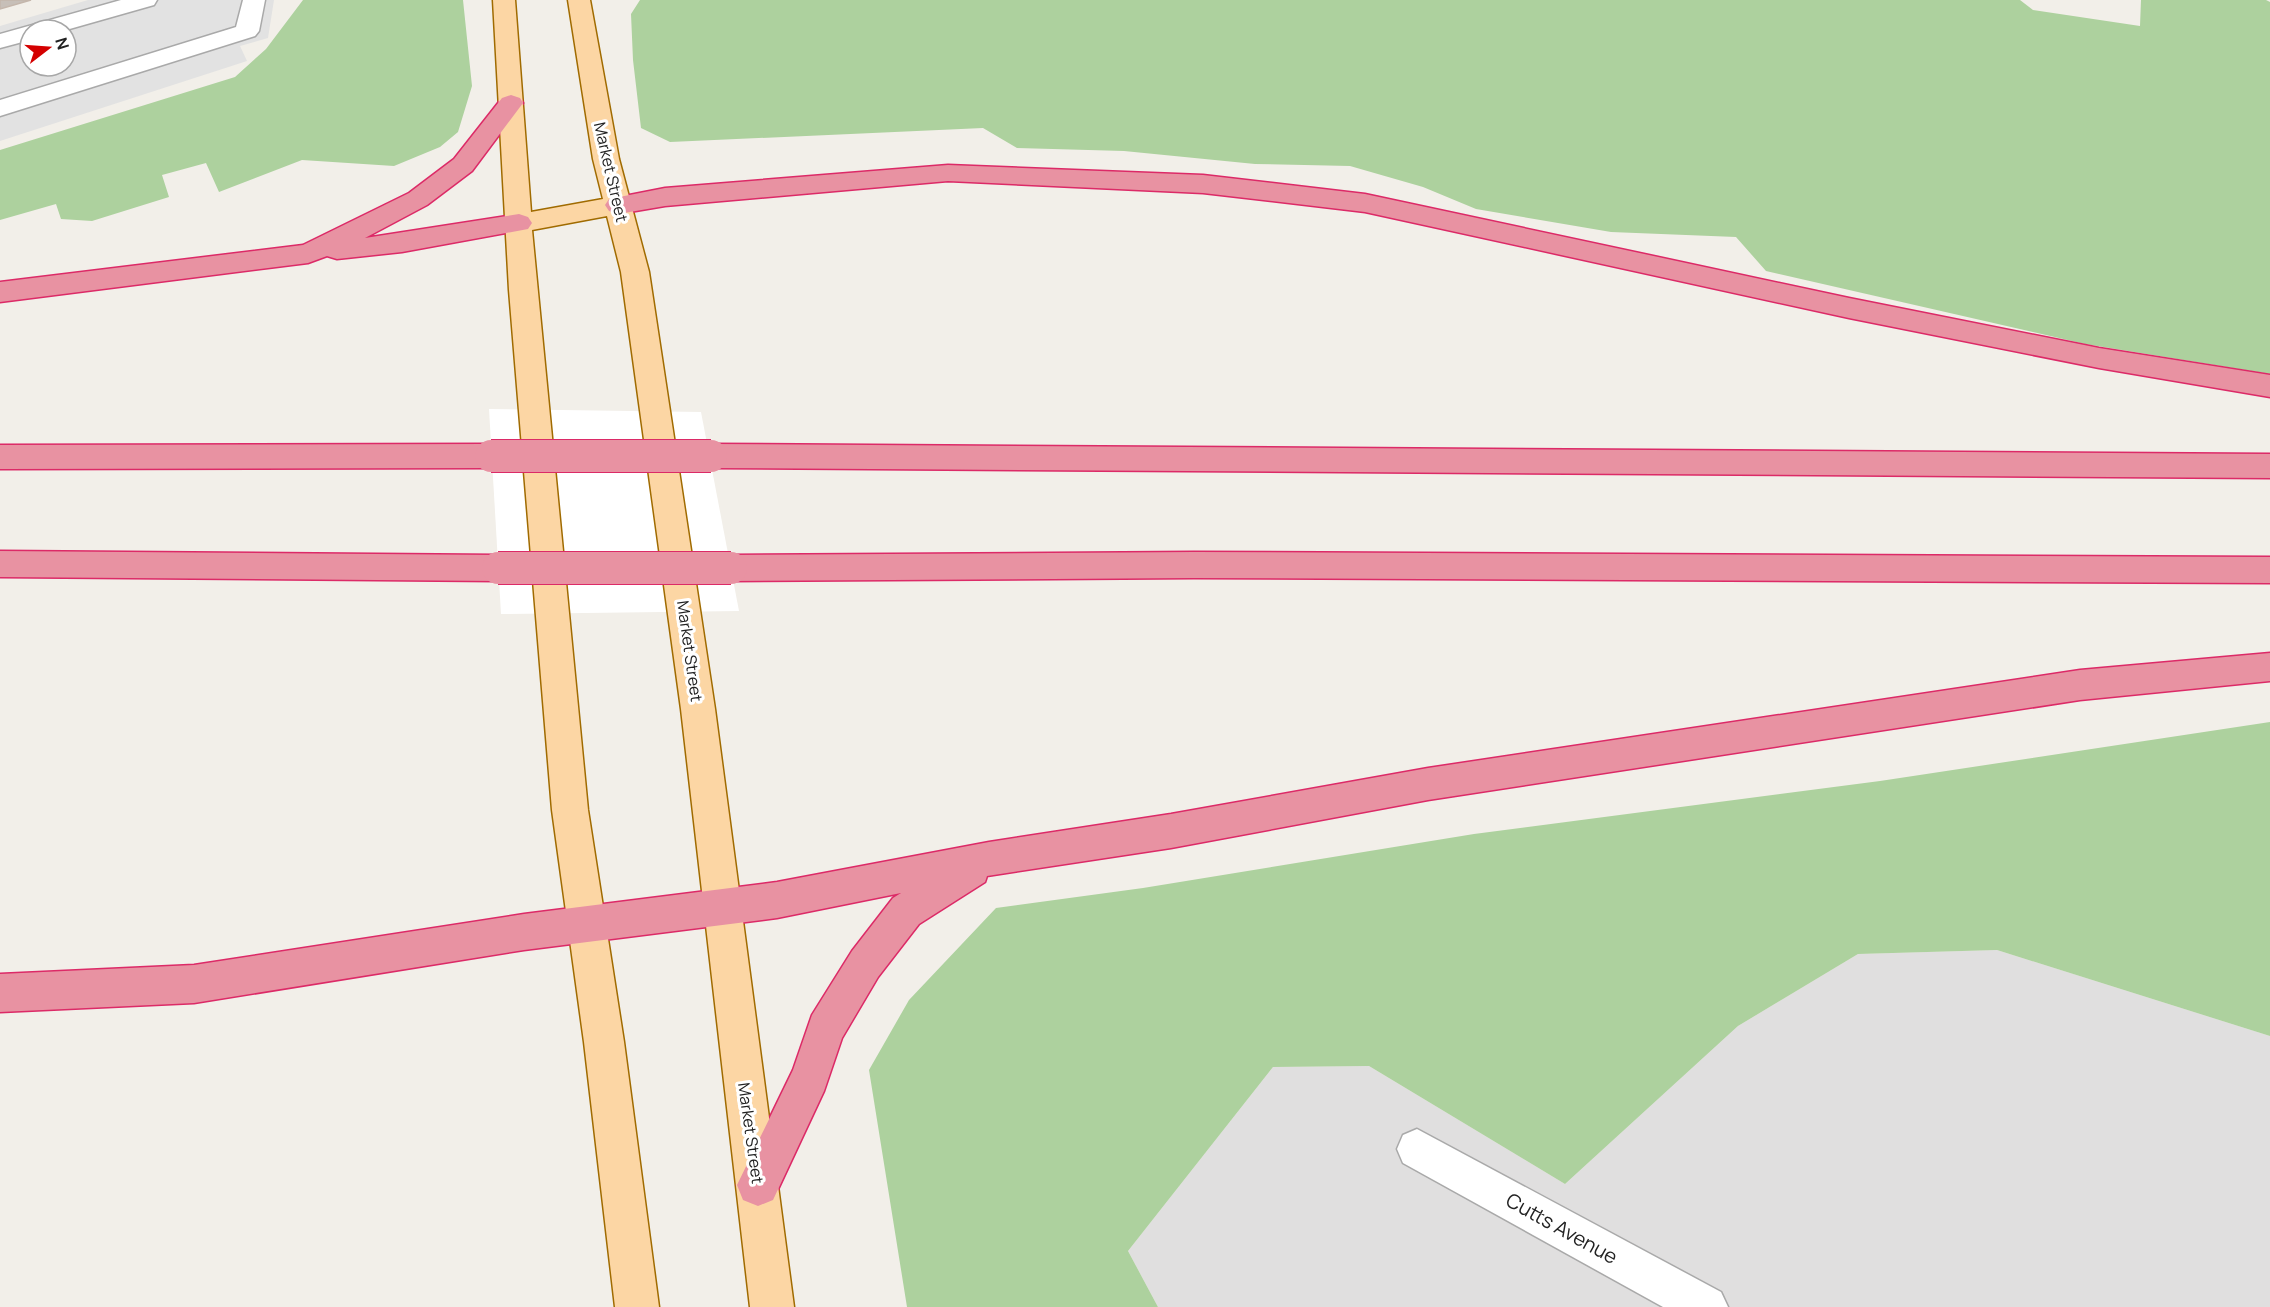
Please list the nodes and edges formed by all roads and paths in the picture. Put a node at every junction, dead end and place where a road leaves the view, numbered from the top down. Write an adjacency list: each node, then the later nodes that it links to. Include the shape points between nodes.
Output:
1 (146, 0): 5 (street)
2 (254, 0): 9 (street, via 247,31)
3 (504, 0): 8 (main road)
4 (579, 0): 10 (main road, Market Street, via 606,159)
5 (78, 19)
6 (18, 36): 7 (street)
7 (0, 41)
8 (511, 103): 11 (main road); 12 (highway, via 463,165 418,199)
9 (0, 108)
10 (618, 205): 11 (main road); 14 (highway, via 665,197 948,173 1203,184 1365,203 1850,308 2099,358); 21 (main road, Market Street, via 637,284)
11 (519, 223): 12 (highway); 22 (main road, via 570,810)
12 (308, 254): 13 (highway)
13 (0, 292)
14 (2270, 386)
15 (0, 457): 16 (highway, bridge, via 711,456)
16 (2270, 466)
17 (0, 564): 18 (highway, bridge)
18 (2270, 570)
19 (2270, 667): 20 (highway, via 2080,685 1428,784 1171,831)
20 (989, 859): 21 (highway); 25 (highway, via 906,911 865,964 826,1029 810,1077)
21 (722, 907): 22 (highway); 25 (main road, Market Street)
22 (587, 924): 23 (highway, via 194,984); 26 (main road)
23 (0, 993)
24 (1417, 1149): 28 (street, Cutts Avenue)
25 (758, 1185): 27 (main road, Market Street)
26 (637, 1307)
27 (772, 1307)
28 (1706, 1307)

